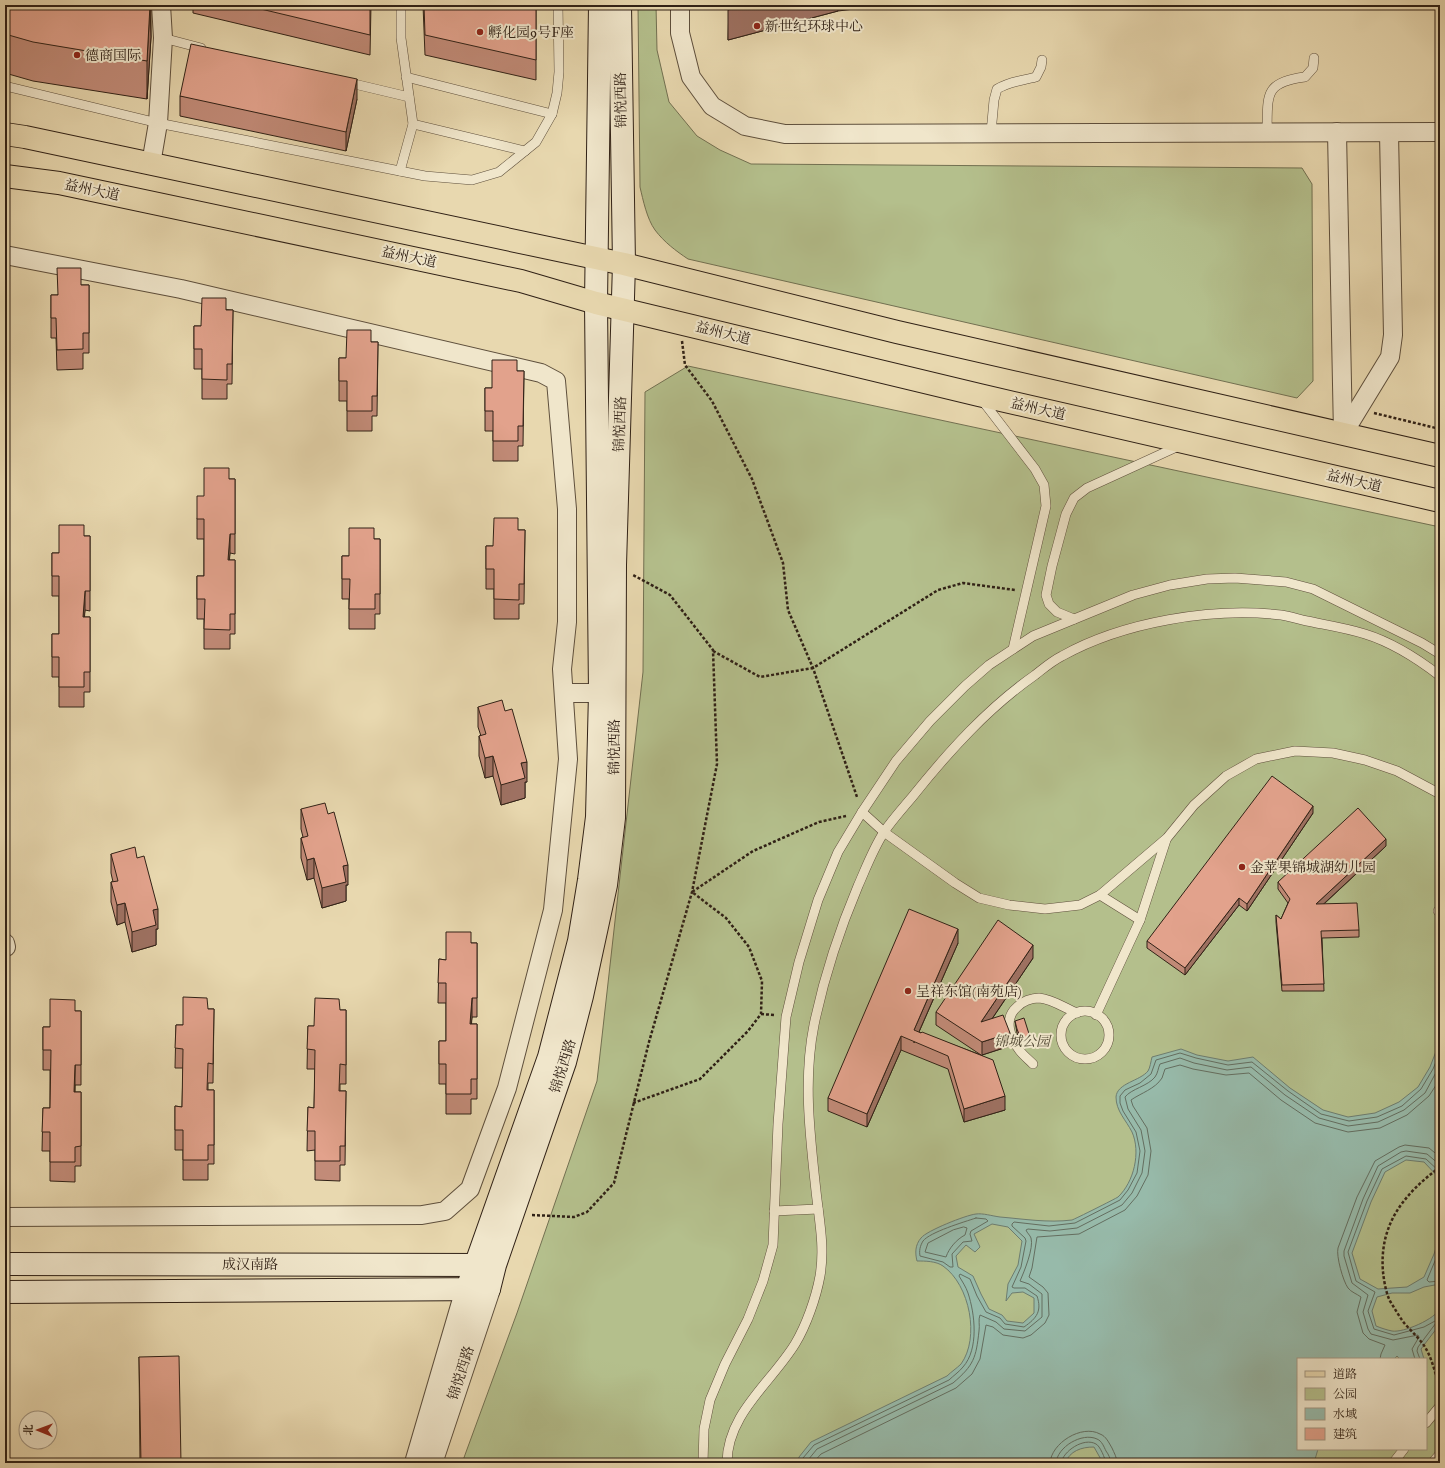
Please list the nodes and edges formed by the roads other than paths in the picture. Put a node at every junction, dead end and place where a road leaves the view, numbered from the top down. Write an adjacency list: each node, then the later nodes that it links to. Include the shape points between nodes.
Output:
1 (401, 5): 11 (lane, via 401,38)
2 (558, 5): 15 (lane, via 559,72)
3 (600, 5): 29 (main road, 锦悦西路)
4 (620, 5): 30 (main road, 锦悦西路)
5 (680, 5): 21 (street, via 680,33 691,77 712,106 744,126 785,134)
6 (156, 14): 7 (street)
7 (163, 38): 8 (lane); 16 (street)
8 (208, 49)
9 (1314, 58): 18 (lane, via 1313,68 1306,77 1280,82 1273,89 1268,98)
10 (1042, 60): 21 (lane, via 1036,77 1013,81 997,89)
11 (406, 78): 14 (lane); 15 (lane)
12 (339, 80): 14 (lane)
13 (5, 86): 16 (lane)
14 (409, 97): 17 (lane)
15 (552, 114): 24 (lane, via 536,142)
16 (158, 123): 25 (street); 26 (lane)
17 (413, 124): 24 (lane); 26 (lane)
18 (1267, 132): 19 (street); 21 (street)
19 (1337, 132): 22 (street); 34 (street)
20 (1440, 132): 22 (street)
21 (991, 133)
22 (1389, 133): 34 (street, via 1393,335 1390,356)
23 (5, 134): 25 (main road)
24 (525, 151): 26 (lane, via 499,172 472,180)
25 (151, 164): 29 (main road)
26 (400, 171)
27 (5, 176): 31 (main road, 益州大道, via 59,183 513,279)
28 (5, 255): 42 (street, via 181,289 541,374 556,381 567,509 567,622 562,669)
29 (596, 259): 30 (main road); 31 (main road, 锦悦西路)
30 (624, 264): 32 (main road, 锦悦西路); 34 (main road, via 897,332)
31 (596, 303): 32 (main road, 益州大道); 43 (main road, 锦悦西路)
32 (623, 310): 33 (main road, 益州大道); 57 (main road, 锦悦西路, via 615,565 614,818 606,885 565,1062 513,1214)
33 (979, 395): 35 (main road, 益州大道); 39 (lane, via 1035,469 1044,485 1046,506)
34 (1343, 434): 36 (main road)
35 (1185, 443): 37 (main road, 益州大道); 38 (lane, via 1087,488 1074,498 1066,514 1046,596 1049,604 1057,612)
36 (1440, 456)
37 (1440, 501)
38 (1074, 619): 39 (lane, via 1033,636); 40 (lane, via 1170,584 1235,578 1286,582 1313,589)
39 (1013, 649): 45 (lane, via 989,665 930,721 896,761)
40 (1440, 654)
41 (1440, 676): 46 (lane, via 1400,650 1366,634 1282,615 1232,612 1176,618 1131,627 1060,657 1010,692 936,767)
42 (564, 693): 43 (street); 55 (street, via 568,759 553,910 507,1088 470,1189 445,1211 422,1215)
43 (600, 693): 57 (main road, 锦悦西路, via 597,817 579,941 549,1057)
44 (1440, 794): 47 (lane, via 1397,771 1365,760 1333,753 1295,751 1256,759 1226,776 1194,805)
45 (862, 812): 46 (lane); 54 (lane, via 838,852 818,900 798,962 786,1017)
46 (884, 832): 48 (lane, via 979,898 1045,909 1080,905); 53 (lane, via 870,858 841,927 814,1026 808,1070 809,1125)
47 (1166, 838): 48 (lane); 49 (lane)
48 (1100, 894): 49 (lane)
49 (1140, 920): 51 (lane)
50 (1077, 1013): 51 (lane); 51 (lane, via 1068,1018 1061,1036 1063,1046 1069,1054 1083,1059 1097,1056 1108,1040 1108,1030 1104,1021); 52 (lane, via 1039,998 1019,1005 1011,1012 1008,1021 1011,1034 1020,1050)
51 (1096, 1014)
52 (1033, 1064)
53 (818, 1209): 54 (lane); 68 (lane, via 822,1234 820,1278 810,1311 796,1342 742,1413 732,1433)
54 (774, 1211): 67 (lane, via 772,1245 763,1281 710,1400 704,1429)
55 (5, 1217)
56 (5, 1264): 57 (main road, 成汉南路)
57 (485, 1265): 58 (main road, 锦悦西路); 59 (main road, 锦悦西路)
58 (467, 1288): 59 (main road, 成汉南路); 60 (main road, 成汉南路); 65 (main road, 锦悦西路)
59 (489, 1289): 66 (main road, 锦悦西路)
60 (5, 1292)
61 (1440, 1406): 62 (lane)
62 (1427, 1422)
63 (1403, 1450): 69 (lane)
64 (1440, 1454): 70 (lane)
65 (416, 1463)
66 (431, 1463)
67 (703, 1463)
68 (727, 1463)
69 (1393, 1463)
70 (1432, 1463)

